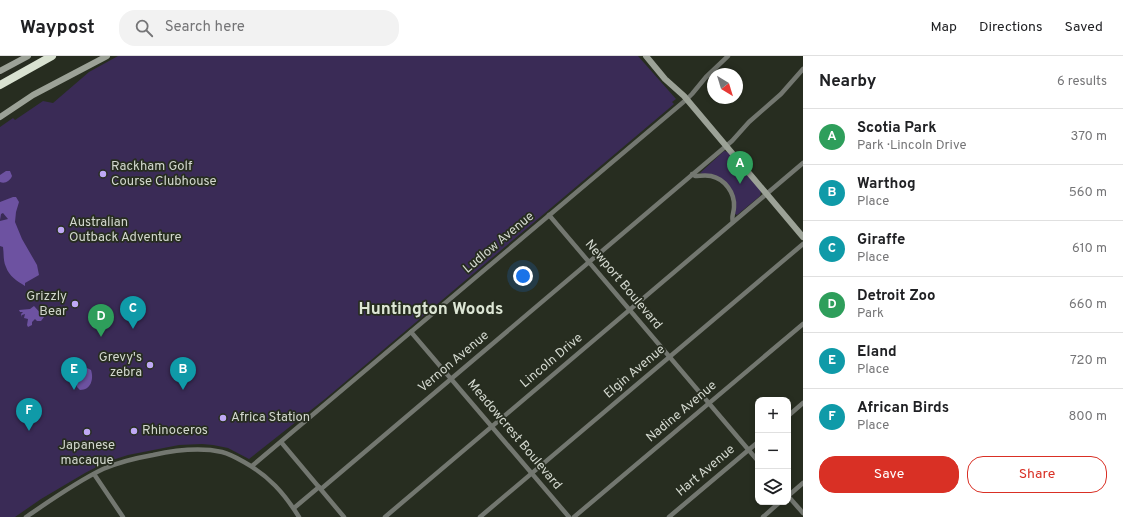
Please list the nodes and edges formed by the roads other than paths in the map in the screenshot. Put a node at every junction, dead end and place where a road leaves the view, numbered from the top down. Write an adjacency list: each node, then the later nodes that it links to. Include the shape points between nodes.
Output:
1 (28, 56): 7 (street)
2 (52, 56): 8 (highway)
3 (107, 56): 10 (street, via 27,99)
4 (646, 56): 9 (street, via 665,79)
5 (728, 56): 9 (street, Ludlow Avenue)
6 (803, 69): 11 (street, Vernon Avenue, via 781,94)
7 (0, 71)
8 (0, 85)
9 (687, 99): 11 (street); 15 (street, Ludlow Avenue)
10 (0, 117)
11 (726, 146): 13 (street, Vernon Avenue); 14 (street)
12 (803, 163): 14 (street, Lincoln Drive)
13 (692, 174): 16 (street, via 714,177 727,187 734,201); 19 (street, Vernon Avenue)
14 (767, 194): 16 (street, Lincoln Drive); 17 (street)
15 (549, 215): 19 (street, Newport Boulevard); 22 (street, Ludlow Avenue)
16 (733, 222): 20 (street, Lincoln Drive)
17 (803, 236)
18 (803, 244): 23 (street, Elgin Avenue)
19 (589, 262): 20 (street, Newport Boulevard); 24 (street, Vernon Avenue)
20 (630, 310): 23 (street, Newport Boulevard); 28 (street, Lincoln Drive)
21 (803, 324): 25 (street, Nadine Avenue)
22 (411, 332): 24 (street, Meadowcrest Boulevard); 29 (street, Ludlow Avenue)
23 (670, 357): 25 (street, Newport Boulevard); 34 (street, Elgin Avenue)
24 (451, 379): 28 (street, Meadowcrest Boulevard); 37 (street, Vernon Avenue)
25 (709, 403): 31 (street, Newport Boulevard); 50 (street, Nadine Avenue)
26 (803, 403): 27 (street)
27 (791, 413)
28 (492, 426): 34 (street, Meadowcrest Boulevard); 47 (street, Lincoln Drive)
29 (281, 442): 33 (street, Ludlow Avenue); 37 (street)
30 (755, 444): 31 (street, Hart Avenue)
31 (748, 450): 32 (street, Newport Boulevard); 51 (street, Hart Avenue)
32 (755, 458)
33 (252, 466): 35 (street, via 223,452 189,449 127,460); 41 (street, via 275,484)
34 (532, 473): 48 (street, Elgin Avenue); 49 (street, Meadowcrest Boulevard)
35 (94, 474): 43 (street); 44 (street)
36 (803, 483): 38 (street)
37 (320, 488): 41 (street, Vernon Avenue); 46 (street)
38 (791, 493)
39 (791, 499): 42 (street)
40 (777, 505): 52 (street)
41 (294, 508): 45 (street)
42 (803, 513)
43 (26, 517)
44 (123, 517)
45 (299, 517)
46 (344, 517)
47 (385, 517)
48 (480, 517)
49 (569, 517)
50 (574, 517)
51 (669, 517)
52 (763, 517)

